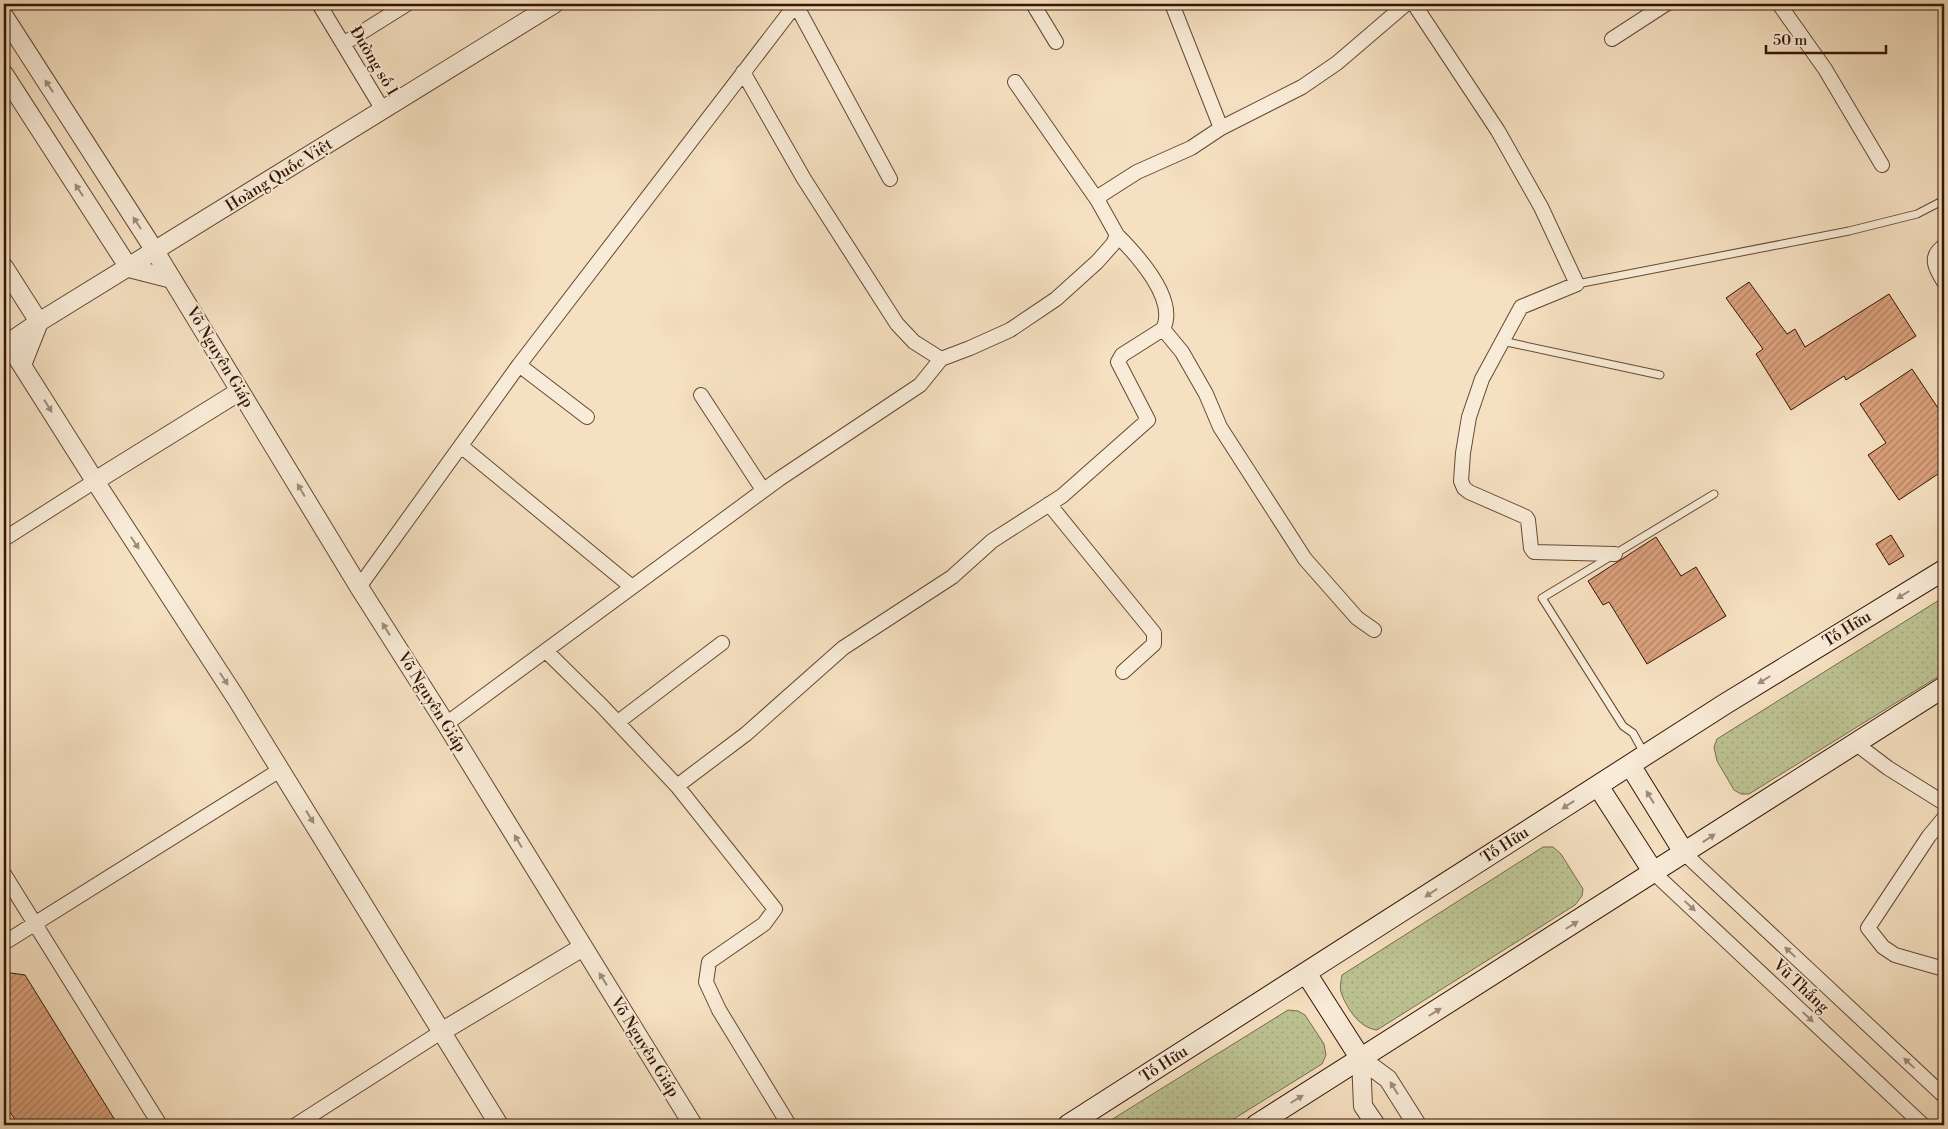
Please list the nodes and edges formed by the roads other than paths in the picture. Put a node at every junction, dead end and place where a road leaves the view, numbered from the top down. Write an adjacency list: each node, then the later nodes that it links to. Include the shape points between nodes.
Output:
1 (319, 4): 14 (street, Đường số 1)
2 (407, 4): 14 (street)
3 (554, 4): 18 (street, Hoàng Quốc Việt)
4 (796, 4): 15 (street); 21 (street)
5 (1033, 4): 13 (street)
6 (1172, 4): 19 (street)
7 (1406, 4): 19 (street, via 1337,63 1302,88)
8 (1414, 4): 31 (street, via 1498,131 1541,207)
9 (1666, 4): 12 (street)
10 (1779, 4): 20 (street, via 1825,69)
11 (4, 16): 26 (street, Võ Nguyên Giáp, one-way to 11)
12 (1612, 39)
13 (1056, 42)
14 (343, 44): 18 (street, Đường số 1)
15 (743, 72): 36 (street, via 804,179 897,324 914,342); 38 (street)
16 (4, 74): 28 (street, one-way to 16)
17 (1015, 82): 23 (street)
18 (383, 110): 26 (street, Hoàng Quốc Việt)
19 (1221, 128): 23 (street, via 1192,148 1120,182 1101,195)
20 (1882, 165)
21 (890, 179)
22 (1944, 200): 31 (lane, via 1917,214 1878,225)
23 (1098, 202): 24 (street)
24 (1117, 235): 33 (street, via 1142,262 1162,297 1168,321); 36 (street, via 1098,262 1056,299 1010,330)
25 (1944, 246): 30 (street, via 1934,261)
26 (155, 251): 28 (street, Hoàng Quốc Việt); 29 (street, Võ Nguyên Giáp)
27 (4, 267): 32 (street)
28 (130, 268): 29 (street); 32 (street, Hoàng Quốc Việt)
29 (172, 279): 40 (street, Võ Nguyên Giáp)
30 (1944, 282)
31 (1577, 284): 34 (street, via 1521,307)
32 (38, 322): 35 (street, Hoàng Quốc Việt); 37 (street)
33 (1163, 329): 47 (street, via 1122,354 1118,362 1148,420); 53 (street, via 1182,352 1220,426 1305,560 1357,618)
34 (1502, 341): 39 (lane); 49 (street, via 1482,379 1469,417 1461,481 1464,488 1526,517 1534,552)
35 (5, 342): 37 (street)
36 (941, 359): 45 (street, via 920,385)
37 (22, 365): 44 (street, one-way to 44)
38 (519, 365): 42 (street); 43 (street)
39 (1660, 375)
40 (240, 390): 44 (street); 51 (street, Võ Nguyên Giáp, one-way to 40)
41 (700, 395): 45 (street)
42 (588, 417)
43 (461, 446): 51 (street); 52 (street)
44 (95, 481): 48 (street); 62 (street, one-way to 62)
45 (764, 490): 52 (street)
46 (1714, 494): 49 (lane)
47 (1049, 504): 56 (street, via 1154,633 1154,644); 63 (street, via 992,541 952,577 843,648 746,734)
48 (4, 539)
49 (1615, 554): 61 (lane, via 1542,598 1622,726 1633,733)
50 (1944, 570): 61 (main road, Tố Hữu, one-way to 61)
51 (360, 587): 59 (street, Võ Nguyên Giáp, one-way to 51)
52 (632, 587): 55 (street)
53 (1374, 630)
54 (722, 643): 58 (street)
55 (546, 651): 58 (street); 59 (street)
56 (1123, 672)
57 (1944, 687): 60 (main road)
58 (618, 722): 63 (street)
59 (446, 724): 72 (street, Võ Nguyên Giáp, one-way to 59)
60 (1855, 743): 65 (street); 67 (main road, one-way to 60)
61 (1638, 760): 64 (main road, Tố Hữu); 67 (main road, one-way to 61)
62 (280, 770): 70 (street); 75 (street, one-way to 75)
63 (676, 786): 82 (street, via 775,909 764,924 708,962 706,982 719,1010)
64 (1598, 786): 68 (main road); 74 (main road, Tố Hữu, one-way to 74)
65 (1944, 803)
66 (1944, 818): 73 (street, via 1868,928 1883,947 1895,955)
67 (1684, 854): 68 (main road); 77 (street, Vũ Thắng, one-way to 67)
68 (1654, 873): 76 (main road, one-way to 68); 87 (street, Vũ Thắng, one-way to 87)
69 (4, 874): 70 (street)
70 (34, 924): 71 (street); 78 (street)
71 (4, 943)
72 (583, 946): 75 (street); 81 (street, Võ Nguyên Giáp, one-way to 72)
73 (1944, 969)
74 (1306, 973): 76 (main road); 83 (main road, Tố Hữu)
75 (441, 1032): 79 (street); 80 (street)
76 (1361, 1059): 84 (main road, one-way to 76); 85 (street, via 1363,1106); 86 (street, one-way to 76, via 1388,1079)
77 (1944, 1096)
78 (160, 1125)
79 (296, 1125)
80 (499, 1125)
81 (693, 1125)
82 (789, 1125)
83 (1068, 1125)
84 (1256, 1125)
85 (1376, 1125)
86 (1417, 1125)
87 (1923, 1125)

